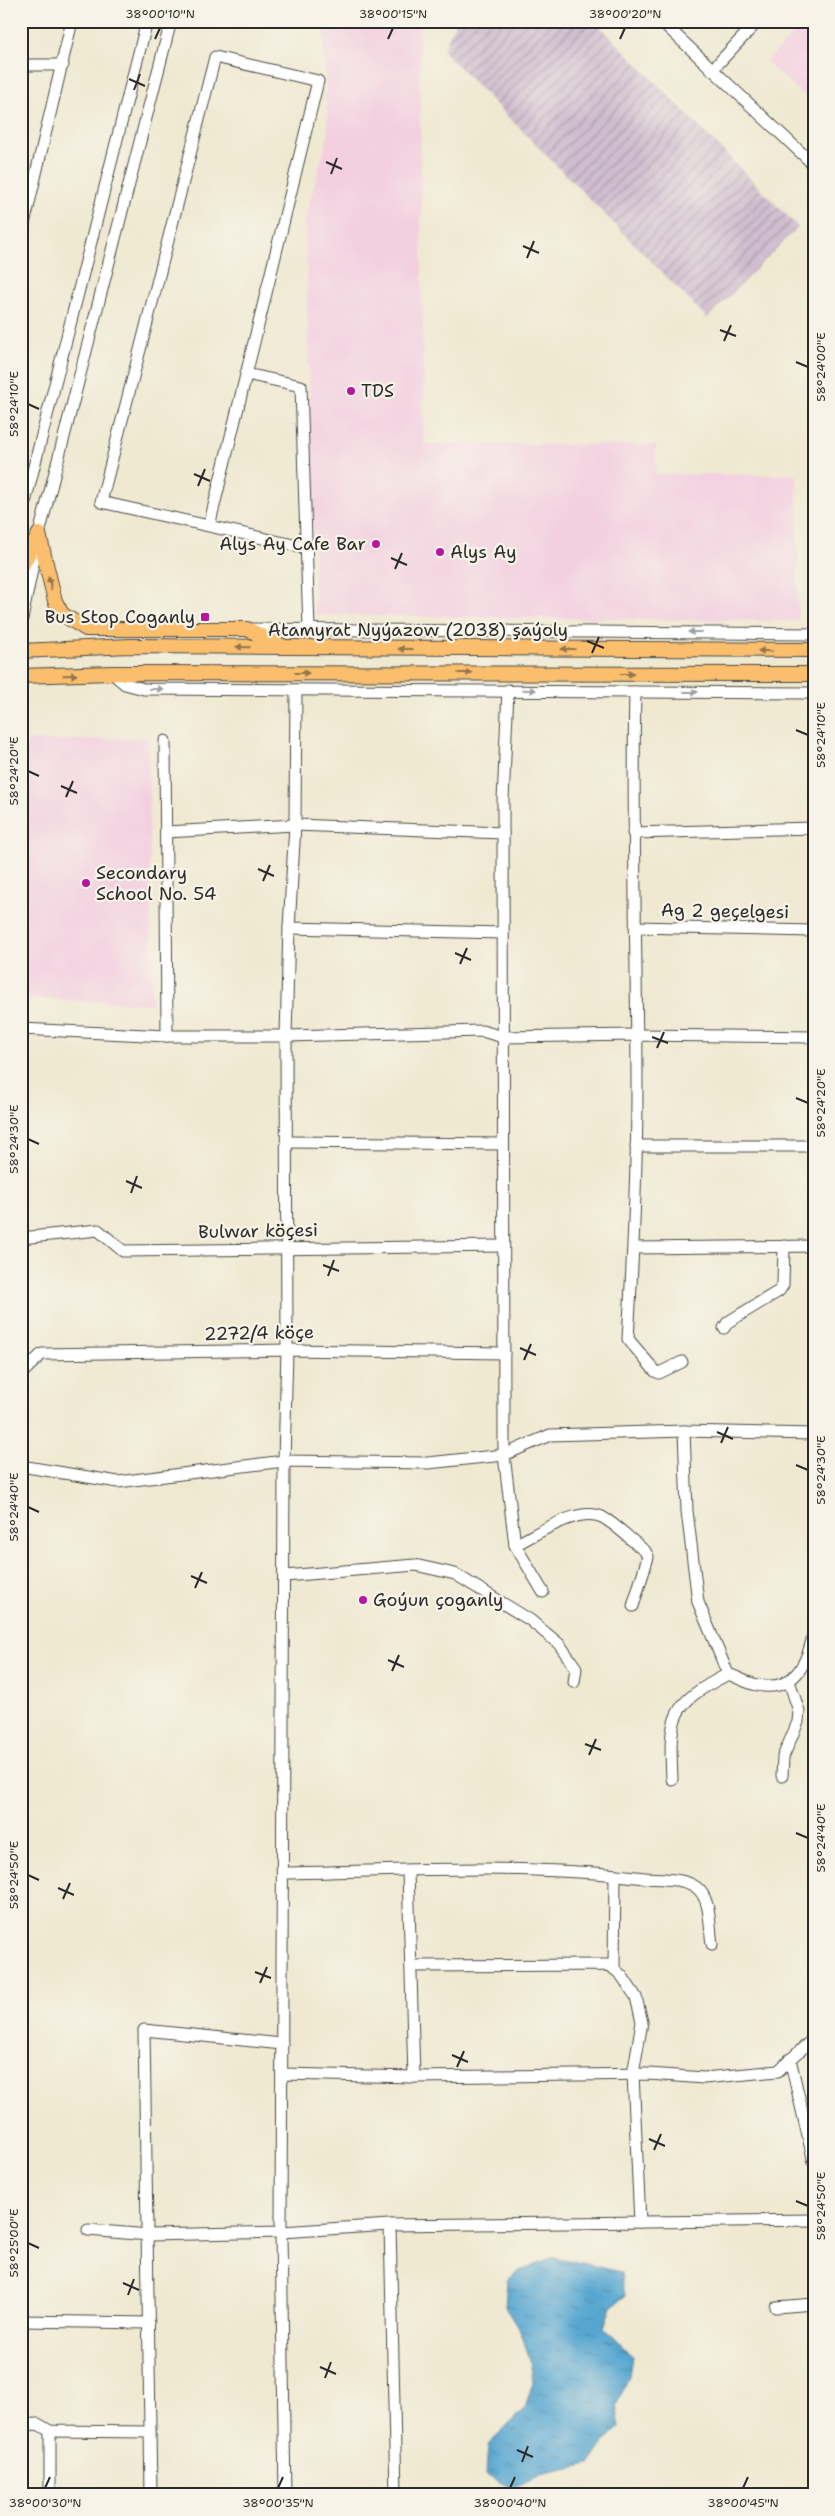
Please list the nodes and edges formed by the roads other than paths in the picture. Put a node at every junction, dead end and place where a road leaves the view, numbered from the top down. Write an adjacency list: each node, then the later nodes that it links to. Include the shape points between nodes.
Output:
1 (72, 21): 6 (street)
2 (147, 21): 12 (street)
3 (171, 21): 13 (street)
4 (661, 21): 8 (street)
5 (758, 21): 8 (street)
6 (63, 64): 7 (street); 10 (street)
7 (21, 65)
8 (712, 70): 9 (street)
9 (814, 165)
10 (21, 237)
11 (246, 374): 15 (street); 15 (street, via 318,81 215,56 101,502); 17 (street, via 301,386)
12 (25, 492): 13 (street); 14 (street)
13 (50, 494): 16 (street)
14 (21, 518)
15 (209, 526): 17 (street)
16 (39, 534): 18 (main road); 19 (street); 20 (main road, one-way to 16, via 86,629 62,614 51,591)
17 (307, 548): 22 (street)
18 (21, 568)
19 (21, 624)
20 (161, 629): 21 (main road); 24 (main road)
21 (247, 629): 22 (street); 25 (main road)
22 (309, 630): 23 (street, one-way to 22)
23 (814, 634)
24 (129, 646): 25 (main road, Atamyrat Nyýazow (2038) şaýoly, one-way to 24); 27 (main road, Atamyrat Nyýazow (2038) şaýoly)
25 (288, 648): 26 (main road, Atamyrat Nyýazow (2038) şaýoly, one-way to 25)
26 (814, 650)
27 (21, 651)
28 (112, 673): 29 (main road, one-way to 29); 30 (main road, one-way to 28); 31 (street, one-way to 31, via 125,684 144,689)
29 (814, 674)
30 (21, 676)
31 (296, 690): 32 (street); 36 (street)
32 (508, 690): 33 (street, one-way to 33); 40 (street)
33 (635, 692): 34 (street, one-way to 34); 39 (street)
34 (814, 693)
35 (165, 741): 38 (street)
36 (295, 825): 38 (street); 40 (street); 42 (street)
37 (814, 828): 39 (street)
38 (166, 832): 47 (street)
39 (633, 833): 41 (street)
40 (504, 834): 44 (street)
41 (635, 927): 43 (street, Ag 2 geçelgesi); 46 (street)
42 (289, 928): 44 (street); 48 (street)
43 (814, 930)
44 (503, 932): 50 (street)
45 (21, 1029): 47 (street)
46 (636, 1035): 49 (street); 50 (street); 53 (street)
47 (168, 1036): 48 (street)
48 (286, 1036): 50 (street, via 482,1031); 51 (street)
49 (814, 1036)
50 (503, 1037): 52 (street)
51 (288, 1142): 52 (street); 59 (street)
52 (503, 1144): 56 (street)
53 (636, 1146): 54 (street); 60 (street)
54 (814, 1146)
55 (21, 1238): 59 (street, Bulwar köçesi, via 98,1230 123,1251)
56 (503, 1246): 59 (street, Bulwar köçesi); 63 (street)
57 (784, 1246): 58 (street); 60 (street); 61 (street, via 779,1291 728,1322)
58 (814, 1246)
59 (287, 1248): 62 (street)
60 (634, 1248): 64 (street, via 628,1339 655,1372)
61 (724, 1328)
62 (287, 1350): 63 (street, 2272/4 köçe); 65 (street, 2272/4 köçe, via 42,1354); 69 (street)
63 (504, 1353): 68 (street)
64 (682, 1362)
65 (21, 1374)
66 (684, 1431): 67 (street); 68 (street, via 550,1435); 76 (street, via 687,1511 698,1602)
67 (814, 1434)
68 (504, 1455): 69 (street, via 428,1463); 71 (street)
69 (284, 1461): 70 (street, via 118,1482); 72 (street)
70 (21, 1466)
71 (515, 1544): 73 (street); 74 (street, via 567,1519 581,1515 602,1517 645,1551 648,1557)
72 (285, 1576): 78 (street, via 415,1565 454,1574 530,1620 558,1644 576,1668); 82 (street)
73 (543, 1592)
74 (633, 1606)
75 (814, 1631): 77 (street, via 809,1657)
76 (728, 1674): 77 (street, via 758,1685 779,1685); 80 (street, via 689,1696 675,1718 670,1736)
77 (789, 1681): 79 (street, via 799,1712 783,1756)
78 (574, 1682)
79 (782, 1776)
80 (672, 1779)
81 (408, 1871): 82 (street); 83 (street, via 487,1868); 85 (street)
82 (283, 1873): 88 (street)
83 (615, 1875): 84 (street, via 687,1883 697,1888 706,1898); 86 (street)
84 (712, 1944)
85 (411, 1966): 86 (street, via 610,1965); 92 (street)
86 (614, 1969): 91 (street, via 636,1997 642,2022)
87 (814, 2038): 89 (street)
88 (282, 2044): 90 (street); 99 (street, via 144,2030)
89 (790, 2059): 91 (street, via 778,2070 704,2078); 93 (street)
90 (282, 2074): 92 (street); 98 (street)
91 (633, 2074): 92 (street); 95 (street)
92 (414, 2076)
93 (814, 2162)
94 (814, 2220): 95 (street)
95 (640, 2222): 96 (street)
96 (390, 2225): 98 (street); 110 (street)
97 (88, 2230): 99 (street)
98 (281, 2232): 99 (street); 109 (street)
99 (149, 2235): 103 (street)
100 (814, 2304): 101 (street)
101 (776, 2307)
102 (21, 2321): 103 (street)
103 (149, 2323): 106 (street)
104 (21, 2425): 105 (street, via 38,2424)
105 (50, 2431): 106 (street); 107 (street)
106 (150, 2432): 108 (street)
107 (50, 2495)
108 (151, 2495)
109 (285, 2495)
110 (396, 2495)

